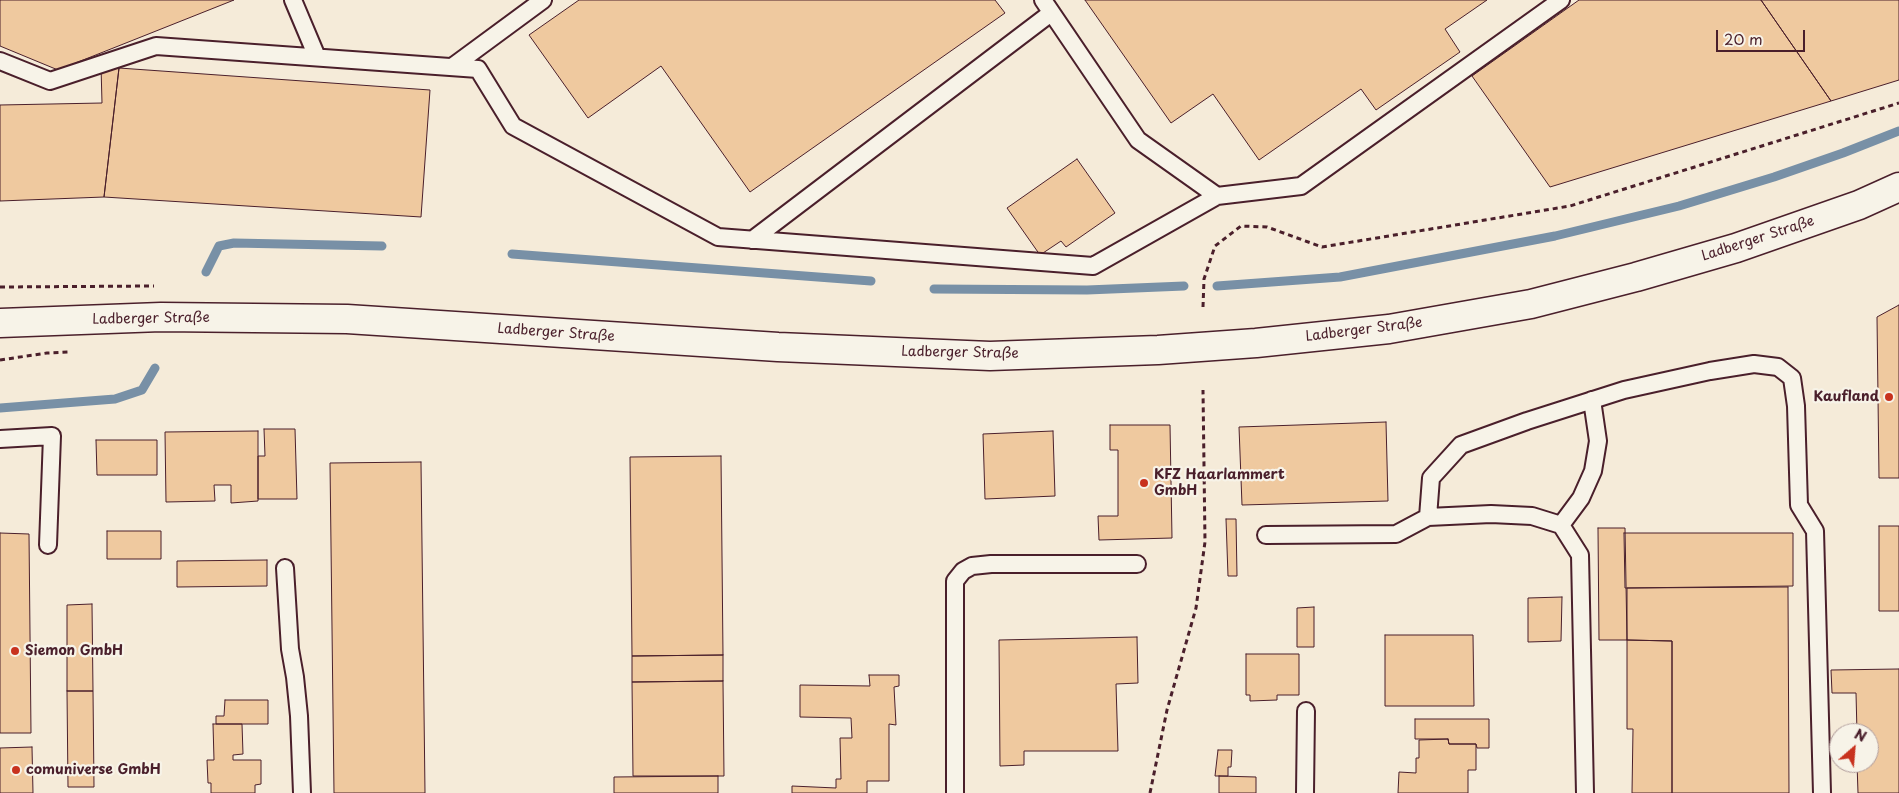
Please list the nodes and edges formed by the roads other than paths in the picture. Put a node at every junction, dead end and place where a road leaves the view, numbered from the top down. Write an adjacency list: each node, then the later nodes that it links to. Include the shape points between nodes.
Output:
1 (293, 0): 5 (lane)
2 (543, 0): 7 (lane)
3 (1561, 0): 9 (lane, via 1301,186)
4 (1047, 6): 9 (lane, via 1138,140); 10 (lane)
5 (317, 57): 6 (lane, via 156,46 50,81); 7 (lane)
6 (0, 61)
7 (452, 66): 10 (lane, via 478,69 512,126 718,237)
8 (1899, 187): 11 (main road, Ladberger Straße, via 1859,205 1736,248 1531,304 1389,329 1217,346 990,356 778,347 347,319 161,317)
9 (1217, 196): 10 (lane, via 1093,266)
10 (752, 240)
11 (0, 323)
12 (1592, 400): 14 (lane, via 1461,445 1431,478); 15 (lane, via 1598,441 1593,471 1581,498); 25 (lane, via 1624,390 1754,364 1778,366 1792,378 1799,505 1814,532)
13 (0, 440): 17 (lane, via 52,436)
14 (1428, 517): 15 (lane, via 1532,516); 16 (lane, via 1396,534)
15 (1561, 525): 24 (lane, via 1580,555)
16 (1266, 535)
17 (48, 546)
18 (1137, 564): 22 (lane, via 991,564 972,566 955,581)
19 (285, 568): 21 (lane, via 290,649 299,716)
20 (1306, 711): 23 (lane)
21 (302, 793)
22 (955, 793)
23 (1306, 793)
24 (1585, 793)
25 (1822, 793)

